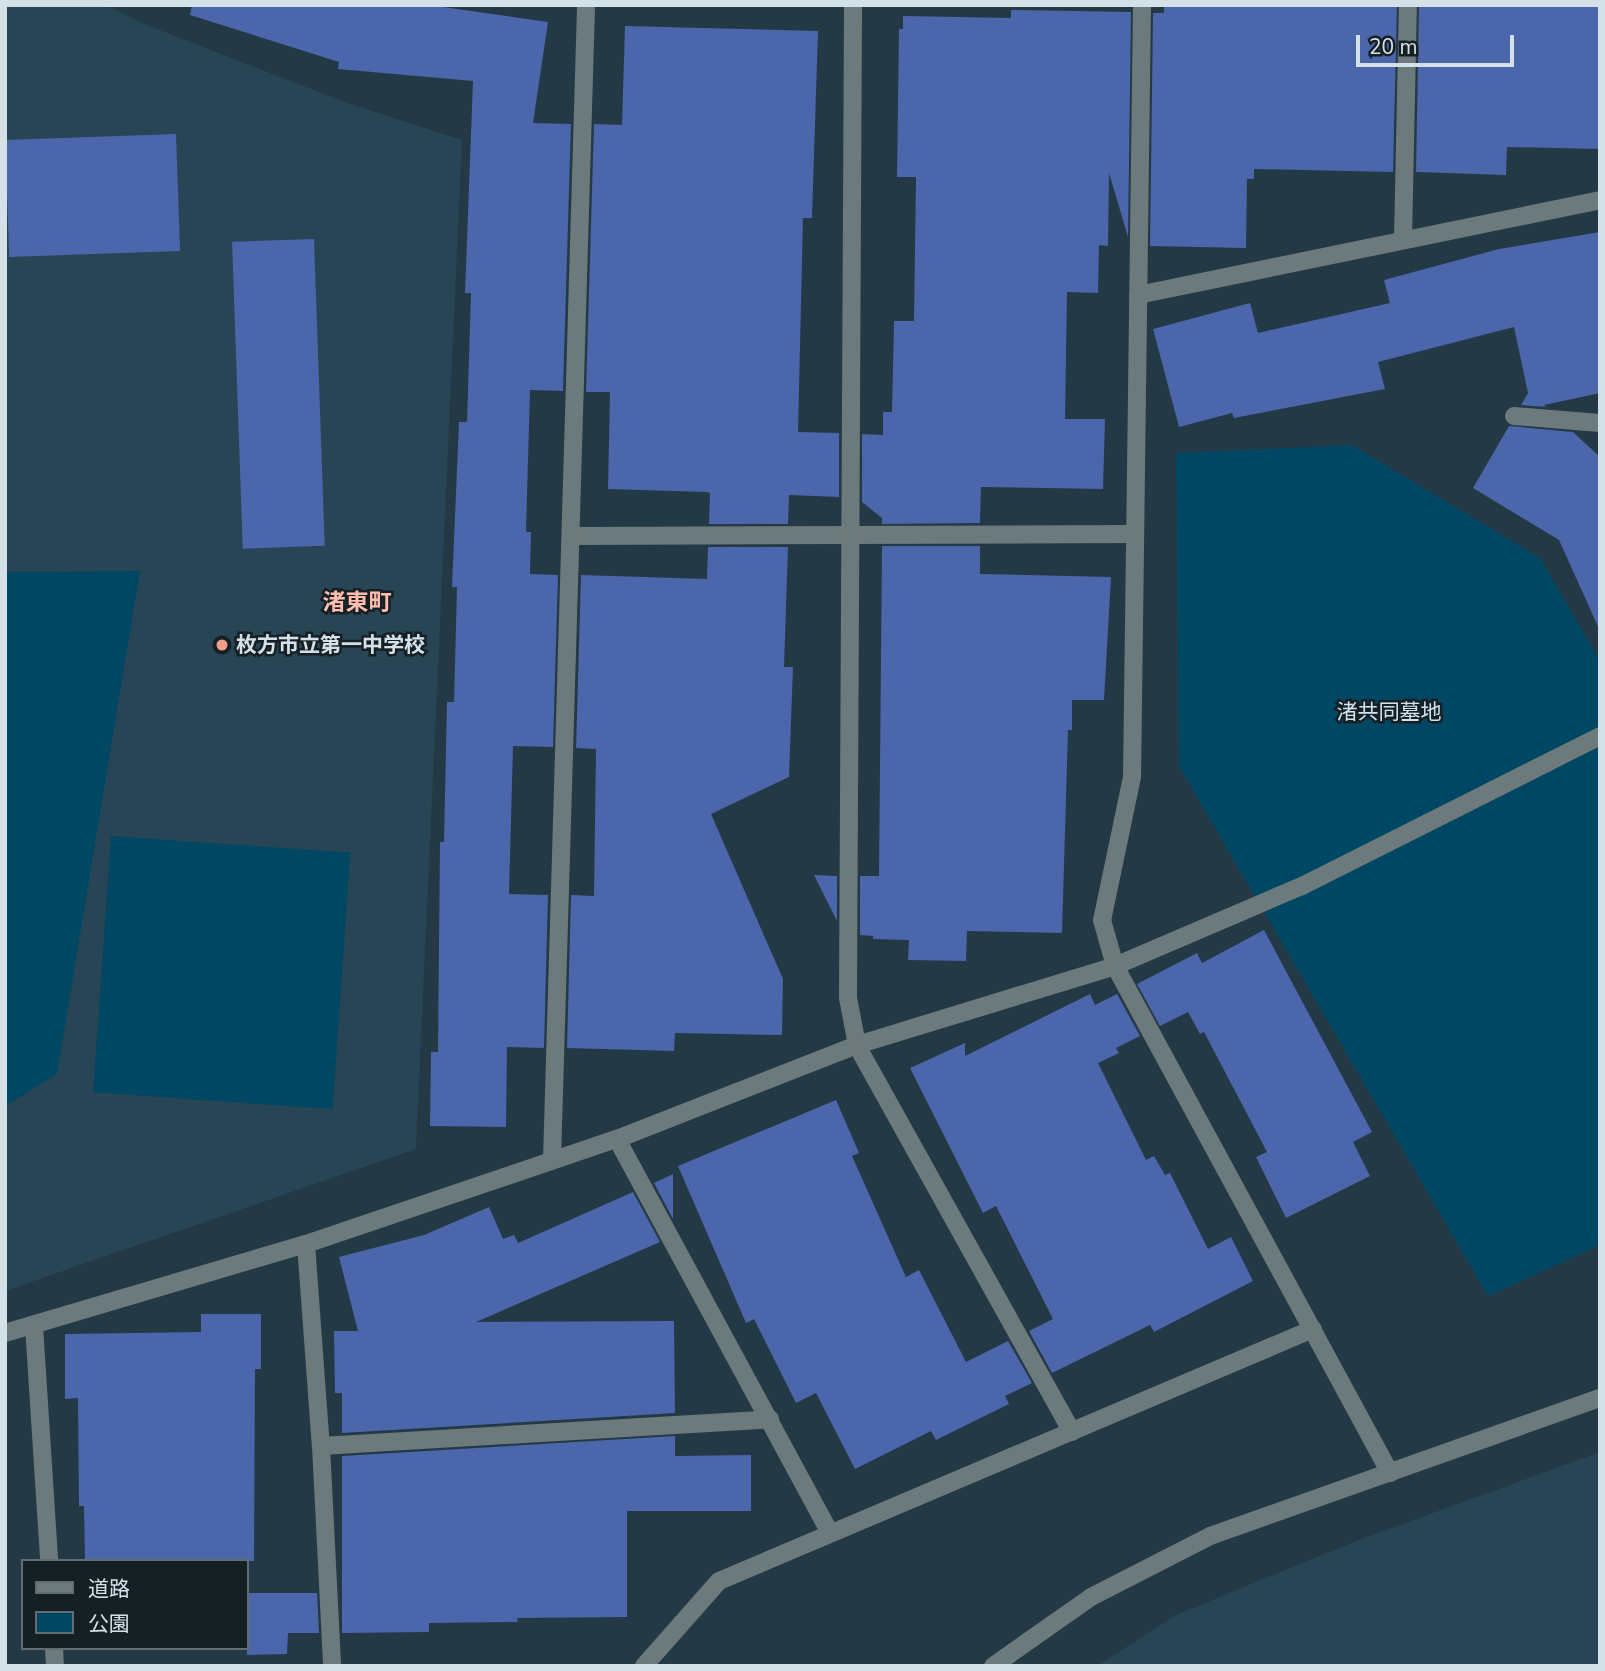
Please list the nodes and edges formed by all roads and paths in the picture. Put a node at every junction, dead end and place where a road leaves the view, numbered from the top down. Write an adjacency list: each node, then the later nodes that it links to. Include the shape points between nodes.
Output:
1 (586, 5): 12 (street)
2 (853, 5): 10 (street)
3 (1142, 5): 7 (street)
4 (1408, 5): 6 (street)
5 (1600, 200): 6 (street)
6 (1403, 239): 7 (street)
7 (1138, 295): 11 (street)
8 (1514, 416): 9 (street)
9 (1600, 423)
10 (850, 534): 11 (street); 12 (street); 15 (street, via 848,998)
11 (1135, 534): 14 (street, via 1132,777 1102,920)
12 (570, 536): 17 (street)
13 (1600, 736): 14 (street, via 1302,886)
14 (1115, 966): 15 (street); 20 (street)
15 (857, 1045): 16 (street); 24 (street)
16 (617, 1139): 17 (street); 23 (street)
17 (552, 1160): 18 (street)
18 (306, 1244): 19 (street); 25 (street)
19 (34, 1326): 21 (street); 28 (street)
20 (1313, 1329): 24 (street); 26 (street)
21 (5, 1333)
22 (1600, 1398): 26 (street)
23 (770, 1419): 25 (street); 27 (street)
24 (1073, 1432): 27 (street)
25 (321, 1446): 29 (street)
26 (1390, 1473): 31 (street, via 1210,1536 1091,1597)
27 (830, 1533): 30 (street, via 719,1581)
28 (49, 1559)
29 (332, 1666)
30 (644, 1666)
31 (993, 1666)

